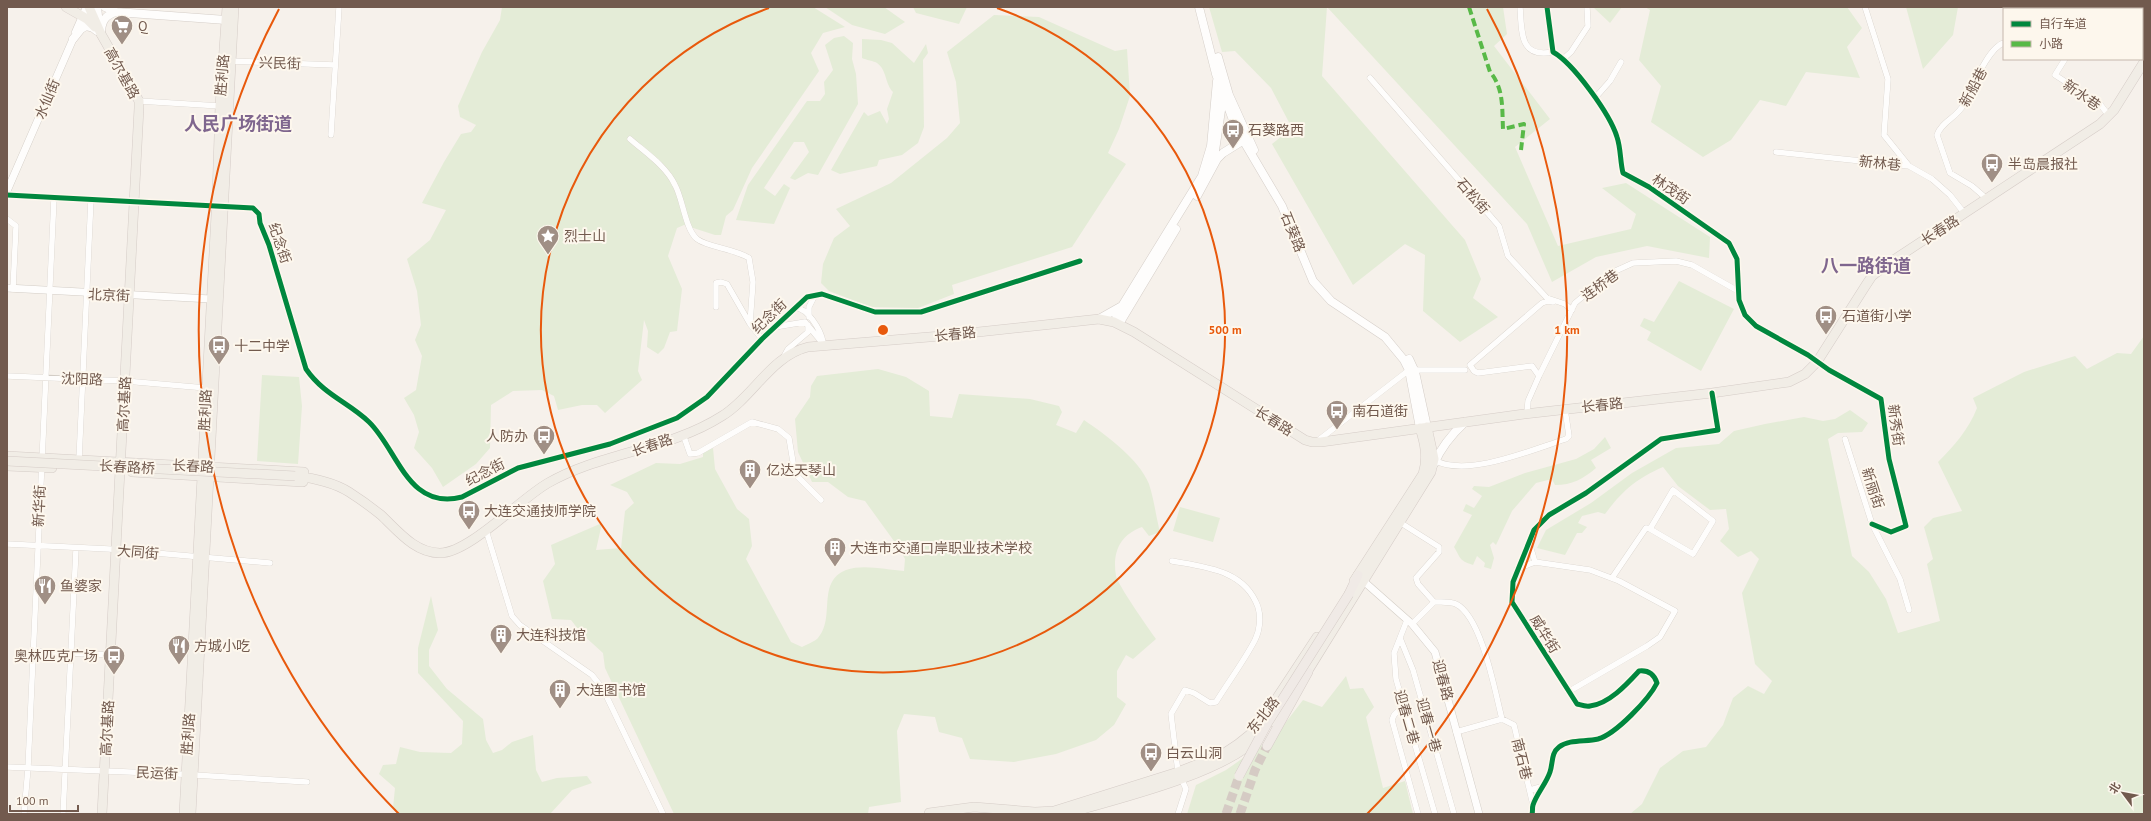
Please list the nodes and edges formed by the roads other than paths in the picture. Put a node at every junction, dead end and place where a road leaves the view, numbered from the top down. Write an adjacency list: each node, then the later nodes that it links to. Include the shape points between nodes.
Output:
1 (66, 7): 15 (main road)
2 (88, 7): 15 (main road, 水仙街); 18 (main road, 高尔基路)
3 (97, 7): 18 (main road)
4 (105, 7): 16 (main road)
5 (226, 7): 17 (main road, 胜利路)
6 (234, 7): 24 (main road, 胜利路)
7 (339, 7): 27 (street)
8 (1198, 7): 28 (main road, 石葵路)
9 (1204, 7): 28 (main road, 石葵路)
10 (1520, 7): 21 (street, via 1523,41 1528,48 1544,54)
11 (1547, 7): 21 (street)
12 (1587, 7): 22 (street, via 1588,26 1571,52)
13 (1865, 7): 41 (street, via 1888,79 1884,135)
14 (132, 10): 16 (main road); 17 (main road)
15 (81, 12): 18 (main road); 19 (main road, 水仙街)
16 (116, 12): 18 (main road, via 109,13 104,18)
17 (226, 20): 24 (main road, 胜利路)
18 (101, 34): 19 (main road, via 86,26); 32 (main road, 高尔基路)
19 (73, 39): 43 (street, 水仙街)
20 (2002, 44): 47 (street, 新船巷, via 1992,50 1960,112 1940,126 1937,135 1950,173 1972,186)
21 (1553, 52): 22 (street, 林茂街)
22 (1563, 59): 31 (street, 林茂街)
23 (2064, 60): 34 (street, 新水巷, via 2055,75 2100,104)
24 (228, 61): 27 (street, 兴民街); 33 (main road, 胜利路); 49 (main road, 胜利路)
25 (1621, 62): 31 (street, via 1610,81)
26 (2144, 62): 34 (main road, 长春路, via 2119,104)
27 (335, 65): 36 (street)
28 (1220, 76): 30 (main road, 石葵路); 37 (main road, 石葵路); 61 (main road, via 1211,146 1202,176)
29 (1370, 78): 60 (street, 石松街, via 1499,226 1508,256 1548,298)
30 (1224, 94): 35 (main road); 37 (main road, 石葵路)
31 (1595, 98): 55 (street, 林茂街, via 1608,115 1617,136 1623,173 1649,187 1729,243 1737,259)
32 (139, 101): 33 (street); 48 (main road, 高尔基路)
33 (220, 106): 49 (main road, 胜利路)
34 (2108, 116): 47 (main road, 长春路, via 2100,124)
35 (1219, 131): 37 (main road, via 1223,126 1229,126); 39 (main road)
36 (331, 135)
37 (1243, 136): 39 (main road, via 1222,148); 42 (main road, via 1223,153); 76 (main road, 石葵路, via 1282,206 1318,288 1331,301 1385,337)
38 (630, 139): 68 (street, via 667,172 676,185 691,230 697,239 749,258 753,282)
39 (1216, 146): 42 (main road)
40 (1776, 152): 41 (street, 新林巷)
41 (1909, 166): 50 (street, 新林巷, via 1932,179)
42 (1212, 167): 67 (main road, via 1208,178)
43 (7, 191)
44 (7, 195): 45 (street, 纪念街)
45 (54, 198): 46 (street, 纪念街); 54 (street, 新华街)
46 (91, 199): 48 (street, 纪念街); 56 (street)
47 (1987, 199): 50 (main road, 长春路)
48 (134, 201): 49 (street, 纪念街); 58 (main road, 高尔基路)
49 (220, 207): 59 (main road, 胜利路); 71 (street, 纪念街, via 253,208 259,214 306,370 315,383 370,423 407,478 432,496 453,499 462,497 518,468 610,444 677,418 708,397); 97 (main road, 胜利路)
50 (1965, 214): 74 (main road, 长春路, via 1872,276)
51 (7, 219): 53 (street, via 16,226)
52 (1080, 261): 57 (street, via 922,312 875,312 822,294)
53 (10, 289): 54 (street, 北京街)
54 (49, 291): 56 (street, 北京街); 79 (street, 新华街)
55 (1738, 291): 64 (street, 连桥巷, via 1692,265 1676,261 1633,264 1611,273 1575,303); 74 (street, 林茂街, via 1745,315 1756,326)
56 (86, 293): 58 (street, 北京街); 80 (street)
57 (815, 294): 63 (street, 纪念街, via 807,297); 65 (street, via 808,306)
58 (130, 296): 59 (street, 北京街); 81 (main road, 高尔基路)
59 (211, 299): 82 (main road, 胜利路)
60 (1557, 303): 64 (street, 石松街, via 1565,304); 78 (street, via 1548,301 1542,304 1470,365 1478,373 1532,366)
61 (1122, 306): 66 (main road); 67 (main road)
62 (716, 307): 68 (street, via 716,283 727,284)
63 (795, 308): 65 (street, via 800,308); 70 (street, 纪念街)
64 (1572, 310): 78 (street, 连桥巷)
65 (809, 318): 72 (street, via 820,332)
66 (1099, 319): 67 (main road, 长春路); 72 (main road, 长春路)
67 (1118, 321): 87 (main road, 长春路, via 1312,442 1361,438)
68 (750, 324): 71 (street)
69 (808, 325): 70 (street, via 802,321); 72 (street); 73 (street, via 808,332 788,349)
70 (775, 327): 71 (street, 纪念街)
71 (762, 339)
72 (824, 344): 73 (main road, 长春路, via 796,350)
73 (782, 360): 88 (main road, 长春路, via 724,415)
74 (1817, 362): 83 (main road, 长春路, via 1805,374 1789,382); 106 (street, 新秀街, via 1880,399 1889,459 1906,526 1891,532)
75 (1465, 370): 76 (street)
76 (1412, 371): 87 (main road, 石葵路); 89 (street)
77 (7, 376): 79 (street, 沈阳路)
78 (1539, 376): 85 (street, 连桥巷, via 1528,401)
79 (45, 378): 80 (street, 沈阳路); 92 (street, 新华街)
80 (83, 379): 81 (street, 沈阳路); 93 (street)
81 (125, 381): 82 (street, 沈阳路); 99 (main road, 高尔基路)
82 (206, 388): 97 (main road, 胜利路)
83 (1712, 393): 84 (main road, 长春路); 109 (street, 威华街, via 1718,430 1661,439 1586,493 1549,515 1534,530)
84 (1565, 409): 85 (main road, 长春路); 95 (street, via 1569,436 1566,439 1477,466 1446,466)
85 (1527, 414): 86 (main road, 长春路)
86 (1465, 422): 87 (main road, 长春路); 95 (main road, via 1451,436)
87 (1423, 428): 100 (main road, 东北路, via 1434,459); 119 (main road, 东北路, via 1426,462 1423,474)
88 (683, 434): 103 (street, via 690,454 698,453 752,422 778,429 789,438 795,474); 108 (main road, 长春路, via 562,476 529,496)
89 (1320, 439)
90 (1845, 439): 106 (street, 新丽街)
91 (7, 456): 92 (main road, 长春路)
92 (41, 457): 93 (main road, 长春路); 98 (street, 新华街)
93 (79, 460): 99 (main road, 长春路)
94 (7, 461): 102 (main road, 长春路桥, bridge)
95 (1436, 461): 100 (main road)
96 (7, 466): 98 (main road, 长春路)
97 (206, 466): 99 (main road, 长春路); 101 (main road, 胜利路); 104 (main road, 长春路, via 294,470 318,474 352,489)
98 (41, 467): 99 (main road, 长春路); 111 (street, 新华街)
99 (120, 467): 101 (main road, 长春路); 113 (main road, 高尔基路)
100 (1431, 472): 105 (main road, 东北路)
101 (205, 476): 104 (main road, 长春路, via 316,483); 114 (main road, 胜利路)
102 (295, 476): 104 (main road, 长春路, via 330,483 348,491)
103 (821, 500)
104 (369, 506): 108 (main road, 长春路, via 414,545 431,552 454,551)
105 (1401, 522): 119 (main road, 东北路); 121 (street, via 1439,548 1439,552 1416,578)
106 (1872, 524): 122 (street, 新丽街, via 1900,579)
107 (1650, 529): 107 (street, via 1693,554 1713,521 1673,490); 120 (street, via 1646,528)
108 (486, 530): 153 (street, via 512,616 520,625 592,675 604,689)
109 (1529, 542): 116 (street); 118 (street, 威华街)
110 (7, 544): 111 (street, 大同街)
111 (37, 546): 112 (street, 大同街); 125 (street, 新华街)
112 (76, 549): 113 (street, 大同街); 126 (street)
113 (116, 550): 114 (street, 大同街); 127 (main road, 高尔基路)
114 (200, 556): 117 (street, 大同街); 138 (main road, 胜利路)
115 (1172, 561): 139 (street, via 1217,569 1244,584 1254,597 1259,610 1260,625 1256,639 1216,702 1210,703 1185,690 1171,714)
116 (1535, 562): 118 (street); 120 (street, via 1590,570)
117 (270, 563)
118 (1517, 569): 129 (street, 威华街, via 1513,582 1512,602)
119 (1361, 578): 123 (street, 迎春路); 128 (main road, 东北路); 139 (main road, 东北路, via 1253,732 1222,754); 140 (highway, bridge, via 1268,722)
120 (1612, 578): 129 (street, via 1675,611 1660,637 1654,642)
121 (1434, 602): 123 (street); 131 (street, via 1455,604 1469,616 1479,636)
122 (1909, 610)
123 (1410, 622): 124 (street, 迎春二巷); 132 (street, 迎春路, via 1435,652)
124 (1400, 638): 130 (street, 迎春二巷, via 1394,653 1394,667); 158 (street, 迎春一巷, via 1413,670)
125 (33, 651): 126 (street); 135 (street, 新华街)
126 (70, 653): 127 (street); 136 (street)
127 (111, 655): 137 (main road, 高尔基路)
128 (1308, 672): 133 (highway); 139 (main road, 东北路, via 1280,711 1244,750 1218,764)
129 (1568, 692): 142 (street, 威华街, via 1577,704 1590,706 1603,701 1625,686 1639,671 1646,670 1655,677 1657,683 1652,693 1615,730 1599,739 1563,744 1558,748 1554,753)
130 (1403, 706): 156 (street, via 1392,720); 157 (street, 迎春二巷)
131 (1502, 719): 132 (street); 143 (street, 南石巷, via 1514,725)
132 (1456, 732): 159 (street, 迎春路)
133 (1267, 746)
134 (7, 767): 135 (street, 民运街)
135 (28, 768): 136 (street, 民运街); 148 (street, 新华街)
136 (65, 769): 137 (street, 民运街); 149 (street)
137 (105, 771): 138 (street, 民运街); 150 (main road, 高尔基路)
138 (190, 775): 141 (street, 民运街); 151 (main road, 胜利路); 152 (main road, 胜利路)
139 (1180, 775): 146 (main road, 东北路, via 1054,811); 154 (main road, 东北路); 155 (street, via 1186,789)
140 (1239, 776)
141 (307, 782)
142 (1544, 786): 143 (street); 144 (street, 威华街)
143 (1530, 790): 144 (street, 南石巷)
144 (1533, 805): 160 (street, 威华街)
145 (998, 811): 146 (main road, 东北路); 147 (main road, 东北路, via 974,807)
146 (1012, 812)
147 (929, 813)
148 (24, 814)
149 (63, 814)
150 (102, 814)
151 (184, 814)
152 (191, 814)
153 (662, 814)
154 (1065, 814)
155 (1178, 814)
156 (1418, 814)
157 (1435, 814)
158 (1454, 814)
159 (1479, 814)
160 (1532, 814)

